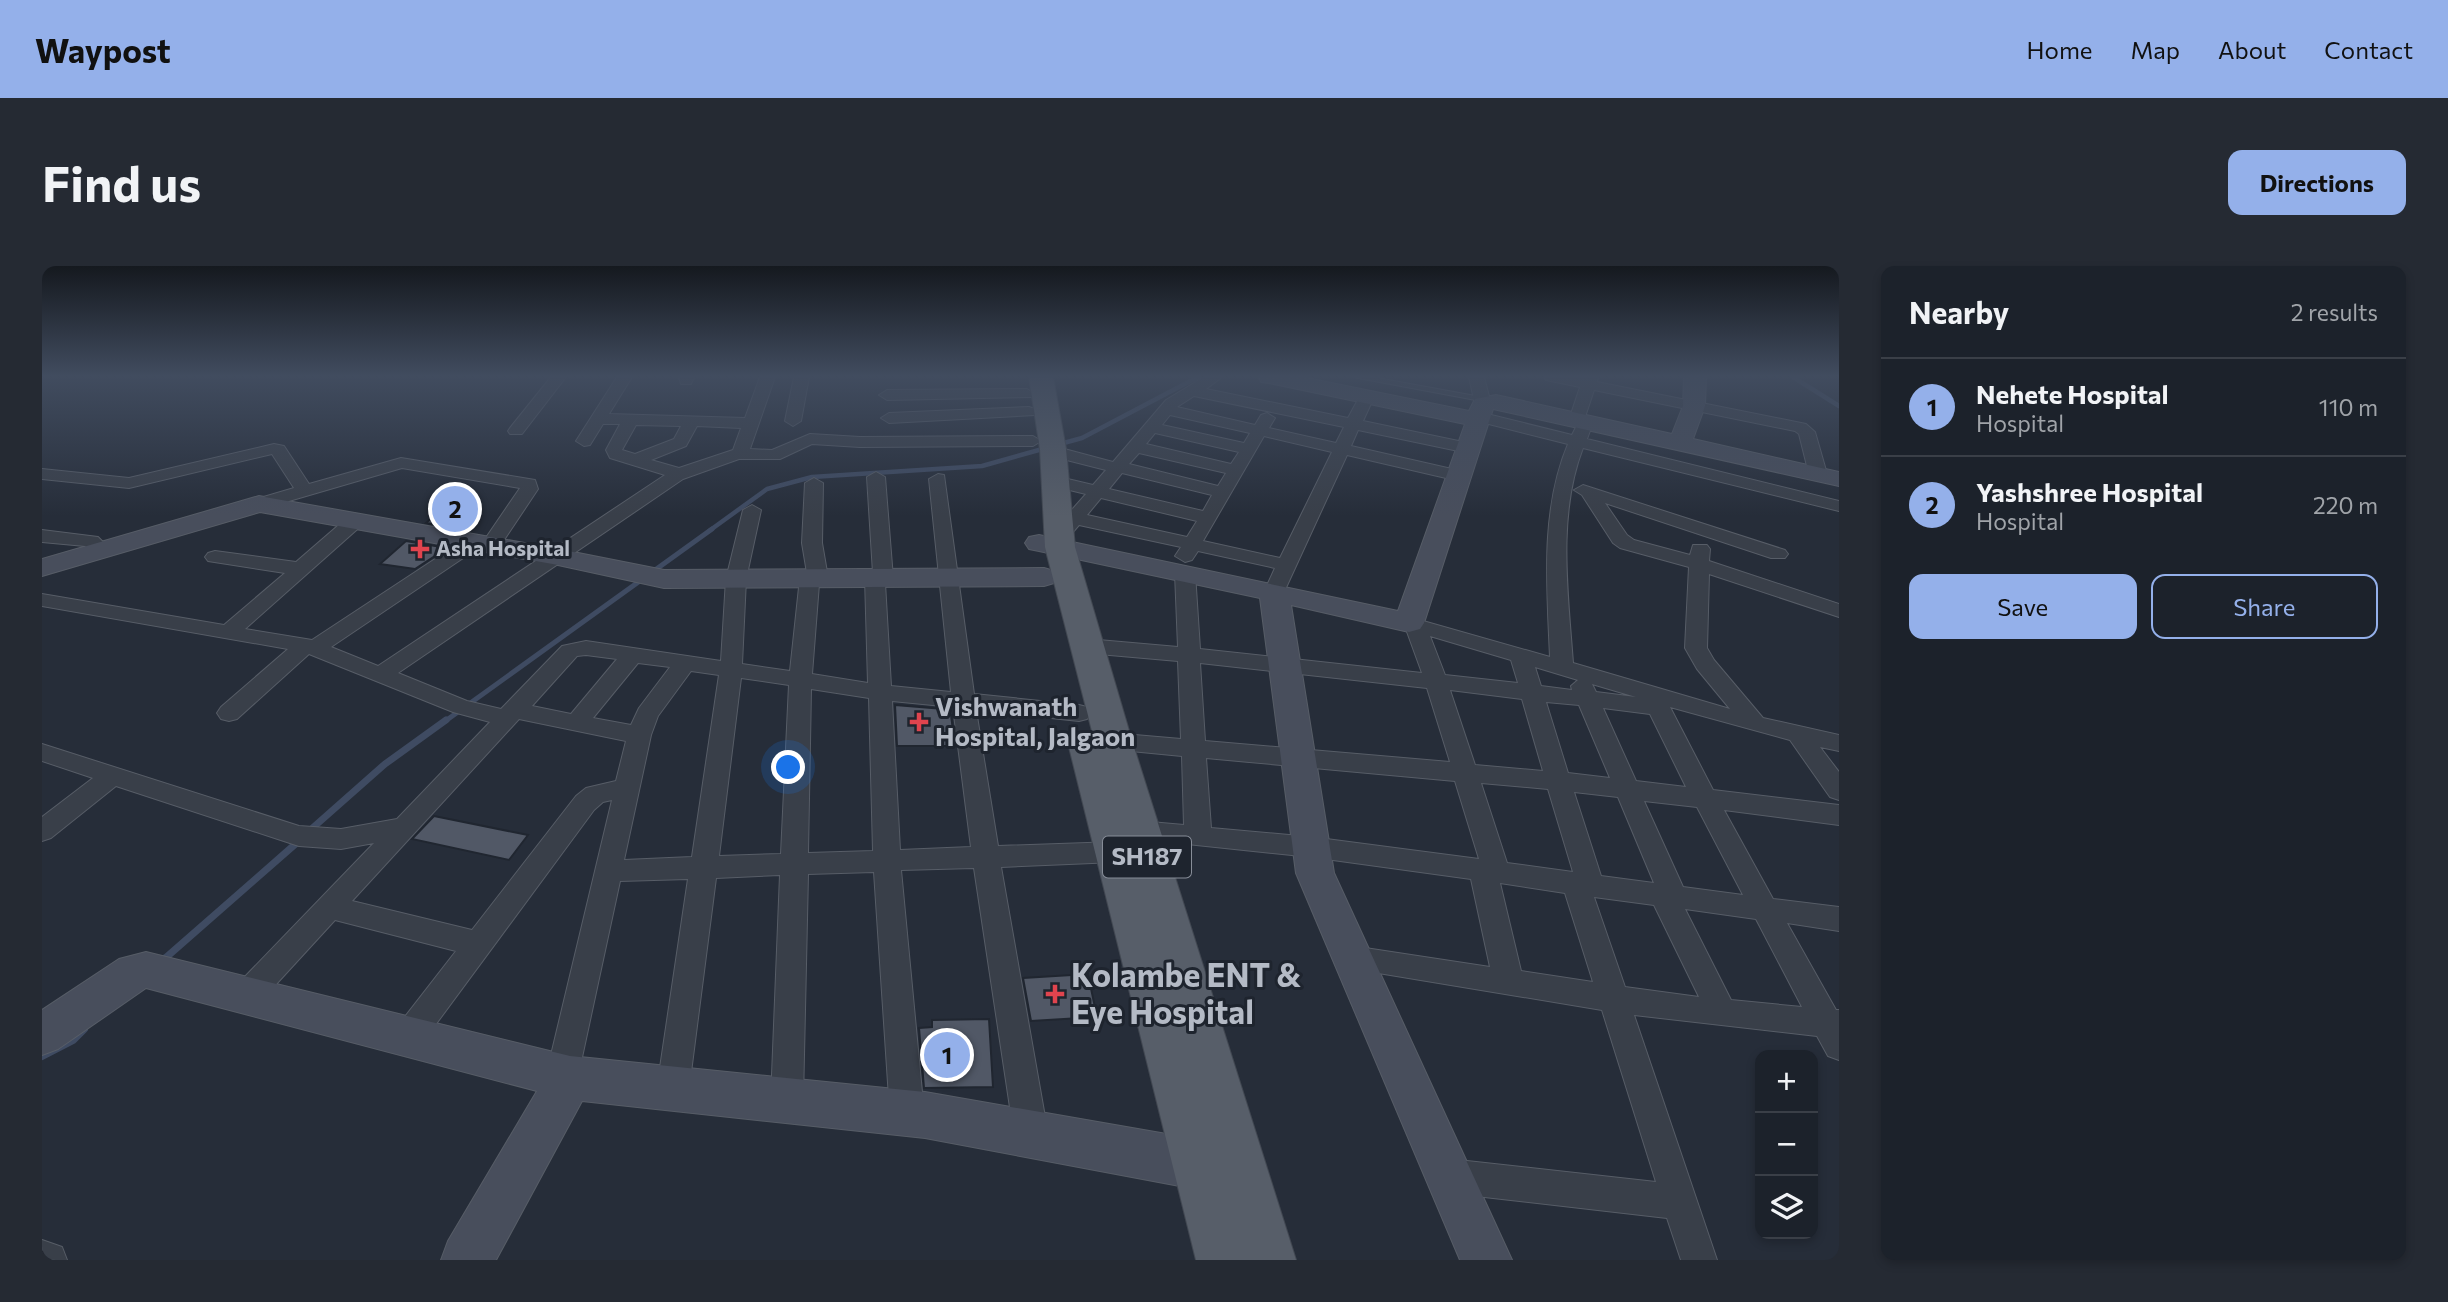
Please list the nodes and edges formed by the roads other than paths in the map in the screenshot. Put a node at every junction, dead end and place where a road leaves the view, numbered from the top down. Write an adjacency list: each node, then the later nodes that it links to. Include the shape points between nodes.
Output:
1 (522, 423): 21 (street)
2 (595, 423): 22 (street)
3 (629, 423): 30 (street, via 614,452)
4 (691, 423): 30 (street, via 680,442)
5 (752, 423): 29 (street)
6 (1038, 423): 28 (main road, SH187)
7 (1038, 423): 28 (main road, SH187)
8 (1155, 423): 18 (street)
9 (1230, 423): 20 (street)
10 (1263, 423): 20 (street)
11 (1348, 423): 17 (street)
12 (1476, 423): 25 (street)
13 (1565, 423): 19 (street)
14 (1581, 423): 19 (street)
15 (1687, 423): 23 (street)
16 (1776, 423): 38 (street, via 1807,432)
17 (1351, 424): 25 (street); 27 (street)
18 (1152, 427): 24 (street); 26 (street)
19 (1580, 428): 23 (street); 31 (street); 41 (street)
20 (1259, 430): 26 (street); 27 (street)
21 (516, 431)
22 (584, 441)
23 (1680, 443): 31 (street); 38 (street)
24 (1135, 447): 32 (street); 33 (street)
25 (1468, 448): 36 (street)
26 (1248, 449): 33 (street)
27 (1339, 451): 36 (street); 67 (street)
28 (1045, 452): 29 (street, via 810,439 774,455); 32 (street); 43 (street); 54 (main road, SH187)
29 (738, 454): 35 (street)
30 (636, 460): 35 (street)
31 (1671, 464): 47 (street)
32 (1117, 467): 43 (street); 44 (street)
33 (1236, 470): 44 (street)
34 (42, 474): 42 (street, via 129,483 278,450)
35 (679, 474): 59 (street)
36 (1459, 476): 71 (street)
37 (876, 477): 65 (street)
38 (1828, 477)
39 (938, 479): 66 (street)
40 (814, 483): 64 (street)
41 (1566, 485): 45 (street); 80 (street, via 1555,553)
42 (304, 491): 46 (street); 53 (street, via 401,463 529,484)
43 (1097, 491): 49 (street); 54 (street)
44 (1223, 492): 49 (street)
45 (1589, 493): 51 (street); 60 (street, via 1623,542)
46 (259, 504): 50 (street); 56 (street)
47 (1839, 506)
48 (752, 510): 68 (street)
49 (1208, 517): 55 (street)
50 (355, 521): 53 (street); 62 (street)
51 (1700, 529): 57 (street); 60 (street)
52 (42, 536): 56 (street, via 91,541)
53 (482, 543): 59 (street); 74 (street)
54 (1055, 544): 55 (street); 63 (street); 66 (street); 73 (main road, SH187); 94 (main road, SH187)
55 (1192, 544): 63 (street); 67 (street)
56 (101, 550): 61 (street)
57 (1778, 554)
58 (215, 557): 62 (street)
59 (558, 557): 68 (street, via 664,579); 82 (street)
60 (1699, 564): 70 (street); 93 (street, via 1696,648)
61 (42, 568)
62 (301, 569): 72 (street)
63 (1180, 572): 67 (street); 76 (street)
64 (814, 578): 65 (street); 68 (street); 83 (street)
65 (879, 578): 66 (street); 85 (street)
66 (947, 578): 88 (street)
67 (1280, 578): 71 (street); 79 (street)
68 (736, 579): 81 (street)
69 (42, 600): 72 (street)
70 (1839, 611)
71 (1412, 624): 77 (street); 84 (street)
72 (229, 632): 74 (street)
73 (1087, 646): 76 (street); 94 (main road, SH187)
74 (310, 647): 82 (street); 91 (street)
75 (632, 655): 78 (street); 90 (street, via 586,648 570,651); 92 (street)
76 (1191, 655): 79 (street); 98 (street)
77 (1521, 656): 80 (street); 86 (street)
78 (684, 664): 81 (street); 96 (street, via 647,714)
79 (1284, 664): 84 (street); 100 (street)
80 (1569, 670): 87 (street); 89 (street)
81 (731, 671): 83 (street); 117 (street)
82 (380, 675): 90 (street)
83 (800, 681): 85 (street); 116 (street)
84 (1436, 681): 86 (street); 101 (street)
85 (881, 692): 88 (street); 115 (street)
86 (1531, 692): 87 (street); 103 (street)
87 (1588, 699): 89 (street); 105 (street)
88 (963, 701): 94 (street); 114 (street)
89 (1655, 701): 93 (street); 107 (street)
90 (490, 712): 92 (street); 109 (street)
91 (229, 713)
92 (576, 723): 96 (street)
93 (1755, 724): 95 (street)
94 (1092, 731): 98 (street); 112 (main road, SH187)
95 (1798, 734): 97 (street); 106 (street)
96 (639, 735): 104 (street)
97 (1839, 743)
98 (1193, 748): 100 (street); 111 (street)
99 (42, 752): 102 (street)
100 (1298, 756): 101 (street); 113 (street)
101 (1464, 772): 103 (street); 119 (street)
102 (113, 775): 109 (street, via 299,836 330,840); 110 (street)
103 (1559, 781): 105 (street); 120 (street)
104 (626, 787): 118 (street); 125 (street, via 595,794 585,803)
105 (1626, 788): 107 (street); 121 (street)
106 (1839, 791)
107 (1704, 797): 108 (street); 123 (street)
108 (1839, 815)
109 (404, 827): 122 (street)
110 (42, 831)
111 (1198, 836): 112 (street); 113 (street)
112 (1128, 842): 114 (street); 139 (main road, SH187); 146 (main road, SH187)
113 (1311, 847): 119 (street); 126 (street, via 1315,873)
114 (986, 856): 115 (street); 138 (street)
115 (887, 859): 116 (street); 137 (street)
116 (794, 863): 117 (street); 136 (street)
117 (704, 866): 118 (street); 135 (street)
118 (608, 871): 134 (street)
119 (1490, 872): 120 (street); 127 (street)
120 (1584, 885): 121 (street); 129 (street)
121 (1669, 897): 123 (street); 130 (street)
122 (329, 907): 125 (street); 128 (street)
123 (1766, 911): 124 (street); 131 (street)
124 (1839, 919)
125 (478, 944): 133 (street)
126 (1353, 958): 127 (street); 140 (street)
127 (1509, 983): 129 (street)
128 (246, 996): 132 (street, via 134,972); 133 (street)
129 (1613, 999): 130 (street); 141 (street)
130 (1721, 1013): 131 (street)
131 (1835, 1031)
132 (42, 1035)
133 (408, 1037): 134 (street)
134 (566, 1077): 135 (street); 144 (street)
135 (673, 1088): 136 (street)
136 (787, 1100): 137 (street)
137 (907, 1113): 138 (street)
138 (1031, 1134): 139 (street)
139 (1201, 1166): 145 (main road, SH187)
140 (1449, 1176): 141 (street); 147 (street)
141 (1680, 1202): 148 (street)
142 (42, 1258): 143 (street)
143 (49, 1260)
144 (467, 1260)
145 (1225, 1260)
146 (1267, 1260)
147 (1486, 1260)
148 (1699, 1260)

